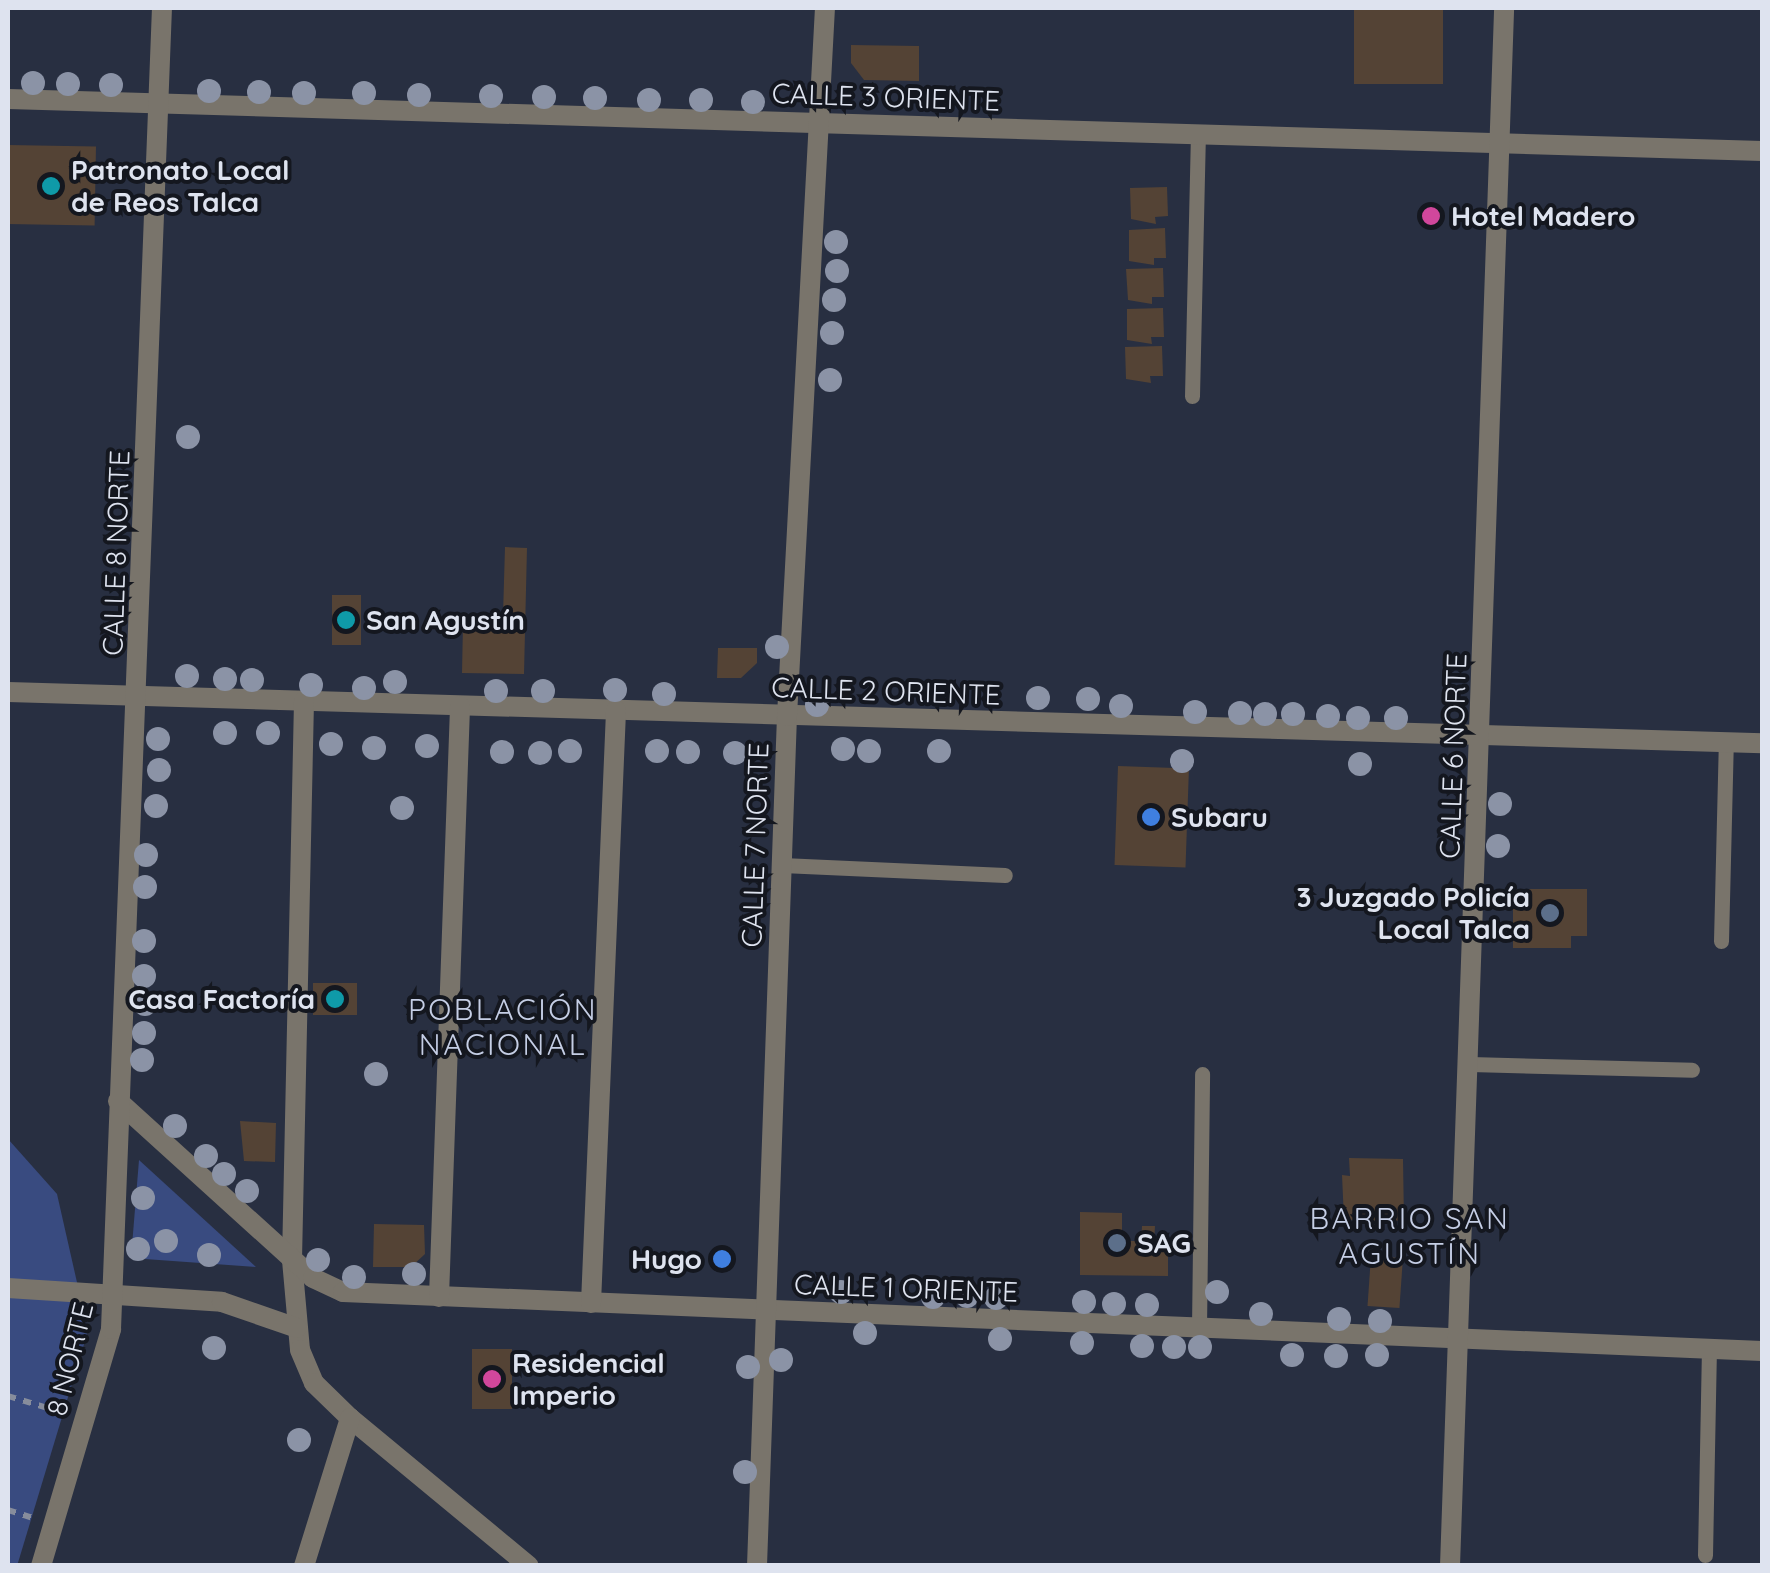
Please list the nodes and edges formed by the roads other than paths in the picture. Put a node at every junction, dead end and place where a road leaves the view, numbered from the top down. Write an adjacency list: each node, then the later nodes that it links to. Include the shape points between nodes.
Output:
1 (162, 8): 5 (street, CALLE 8 NORTE)
2 (826, 8): 6 (street, CALLE 7 NORTE)
3 (1504, 8): 8 (street, CALLE 6 NORTE)
4 (8, 99): 5 (street, CALLE 3 ORIENTE)
5 (159, 103): 6 (street, CALLE 3 ORIENTE); 12 (street, CALLE 8 NORTE)
6 (821, 122): 7 (street, CALLE 3 ORIENTE); 16 (street, CALLE 7 NORTE)
7 (1198, 134): 8 (street, CALLE 3 ORIENTE); 10 (lane)
8 (1500, 143): 9 (street, CALLE 3 ORIENTE); 17 (street, CALLE 6 NORTE)
9 (1762, 151)
10 (1192, 396)
11 (8, 692): 12 (street, CALLE 2 ORIENTE)
12 (138, 696): 13 (street, CALLE 2 ORIENTE); 26 (street, CALLE 8 NORTE)
13 (304, 701): 14 (street, CALLE 2 ORIENTE); 27 (street)
14 (460, 706): 15 (street, CALLE 2 ORIENTE); 30 (street)
15 (616, 711): 16 (street, CALLE 2 ORIENTE); 31 (street)
16 (788, 716): 17 (street, CALLE 2 ORIENTE); 20 (street, CALLE 7 NORTE)
17 (1480, 737): 18 (street, CALLE 2 ORIENTE); 23 (street, CALLE 6 NORTE)
18 (1726, 742): 19 (street, CALLE 2 ORIENTE); 22 (lane)
19 (1762, 743)
20 (782, 865): 21 (lane); 32 (street, CALLE 7 NORTE)
21 (1004, 875)
22 (1721, 941)
23 (1470, 1064): 24 (lane); 35 (street, CALLE 6 NORTE)
24 (1692, 1070)
25 (1202, 1074): 34 (lane)
26 (118, 1101): 27 (street, CALLE 1 ORIENTE); 29 (street, 8 NORTE)
27 (292, 1260): 30 (street, CALLE 1 ORIENTE, via 343,1292); 33 (street)
28 (8, 1288): 29 (street)
29 (114, 1296): 33 (street, via 222,1302); 40 (street, 8 NORTE, via 112,1329)
30 (439, 1297): 31 (street, CALLE 1 ORIENTE)
31 (591, 1303): 32 (street, CALLE 1 ORIENTE)
32 (765, 1310): 34 (street, CALLE 1 ORIENTE); 43 (street, CALLE 7 NORTE)
33 (296, 1328): 38 (street, via 307,1370)
34 (1198, 1328): 35 (street, CALLE 1 ORIENTE)
35 (1456, 1338): 36 (street, CALLE 1 ORIENTE); 44 (street, CALLE 6 NORTE)
36 (1709, 1349): 37 (street, CALLE 1 ORIENTE); 39 (lane)
37 (1762, 1351)
38 (350, 1418): 41 (street); 42 (street)
39 (1705, 1555)
40 (41, 1566)
41 (304, 1566)
42 (529, 1566)
43 (757, 1566)
44 (1450, 1566)

